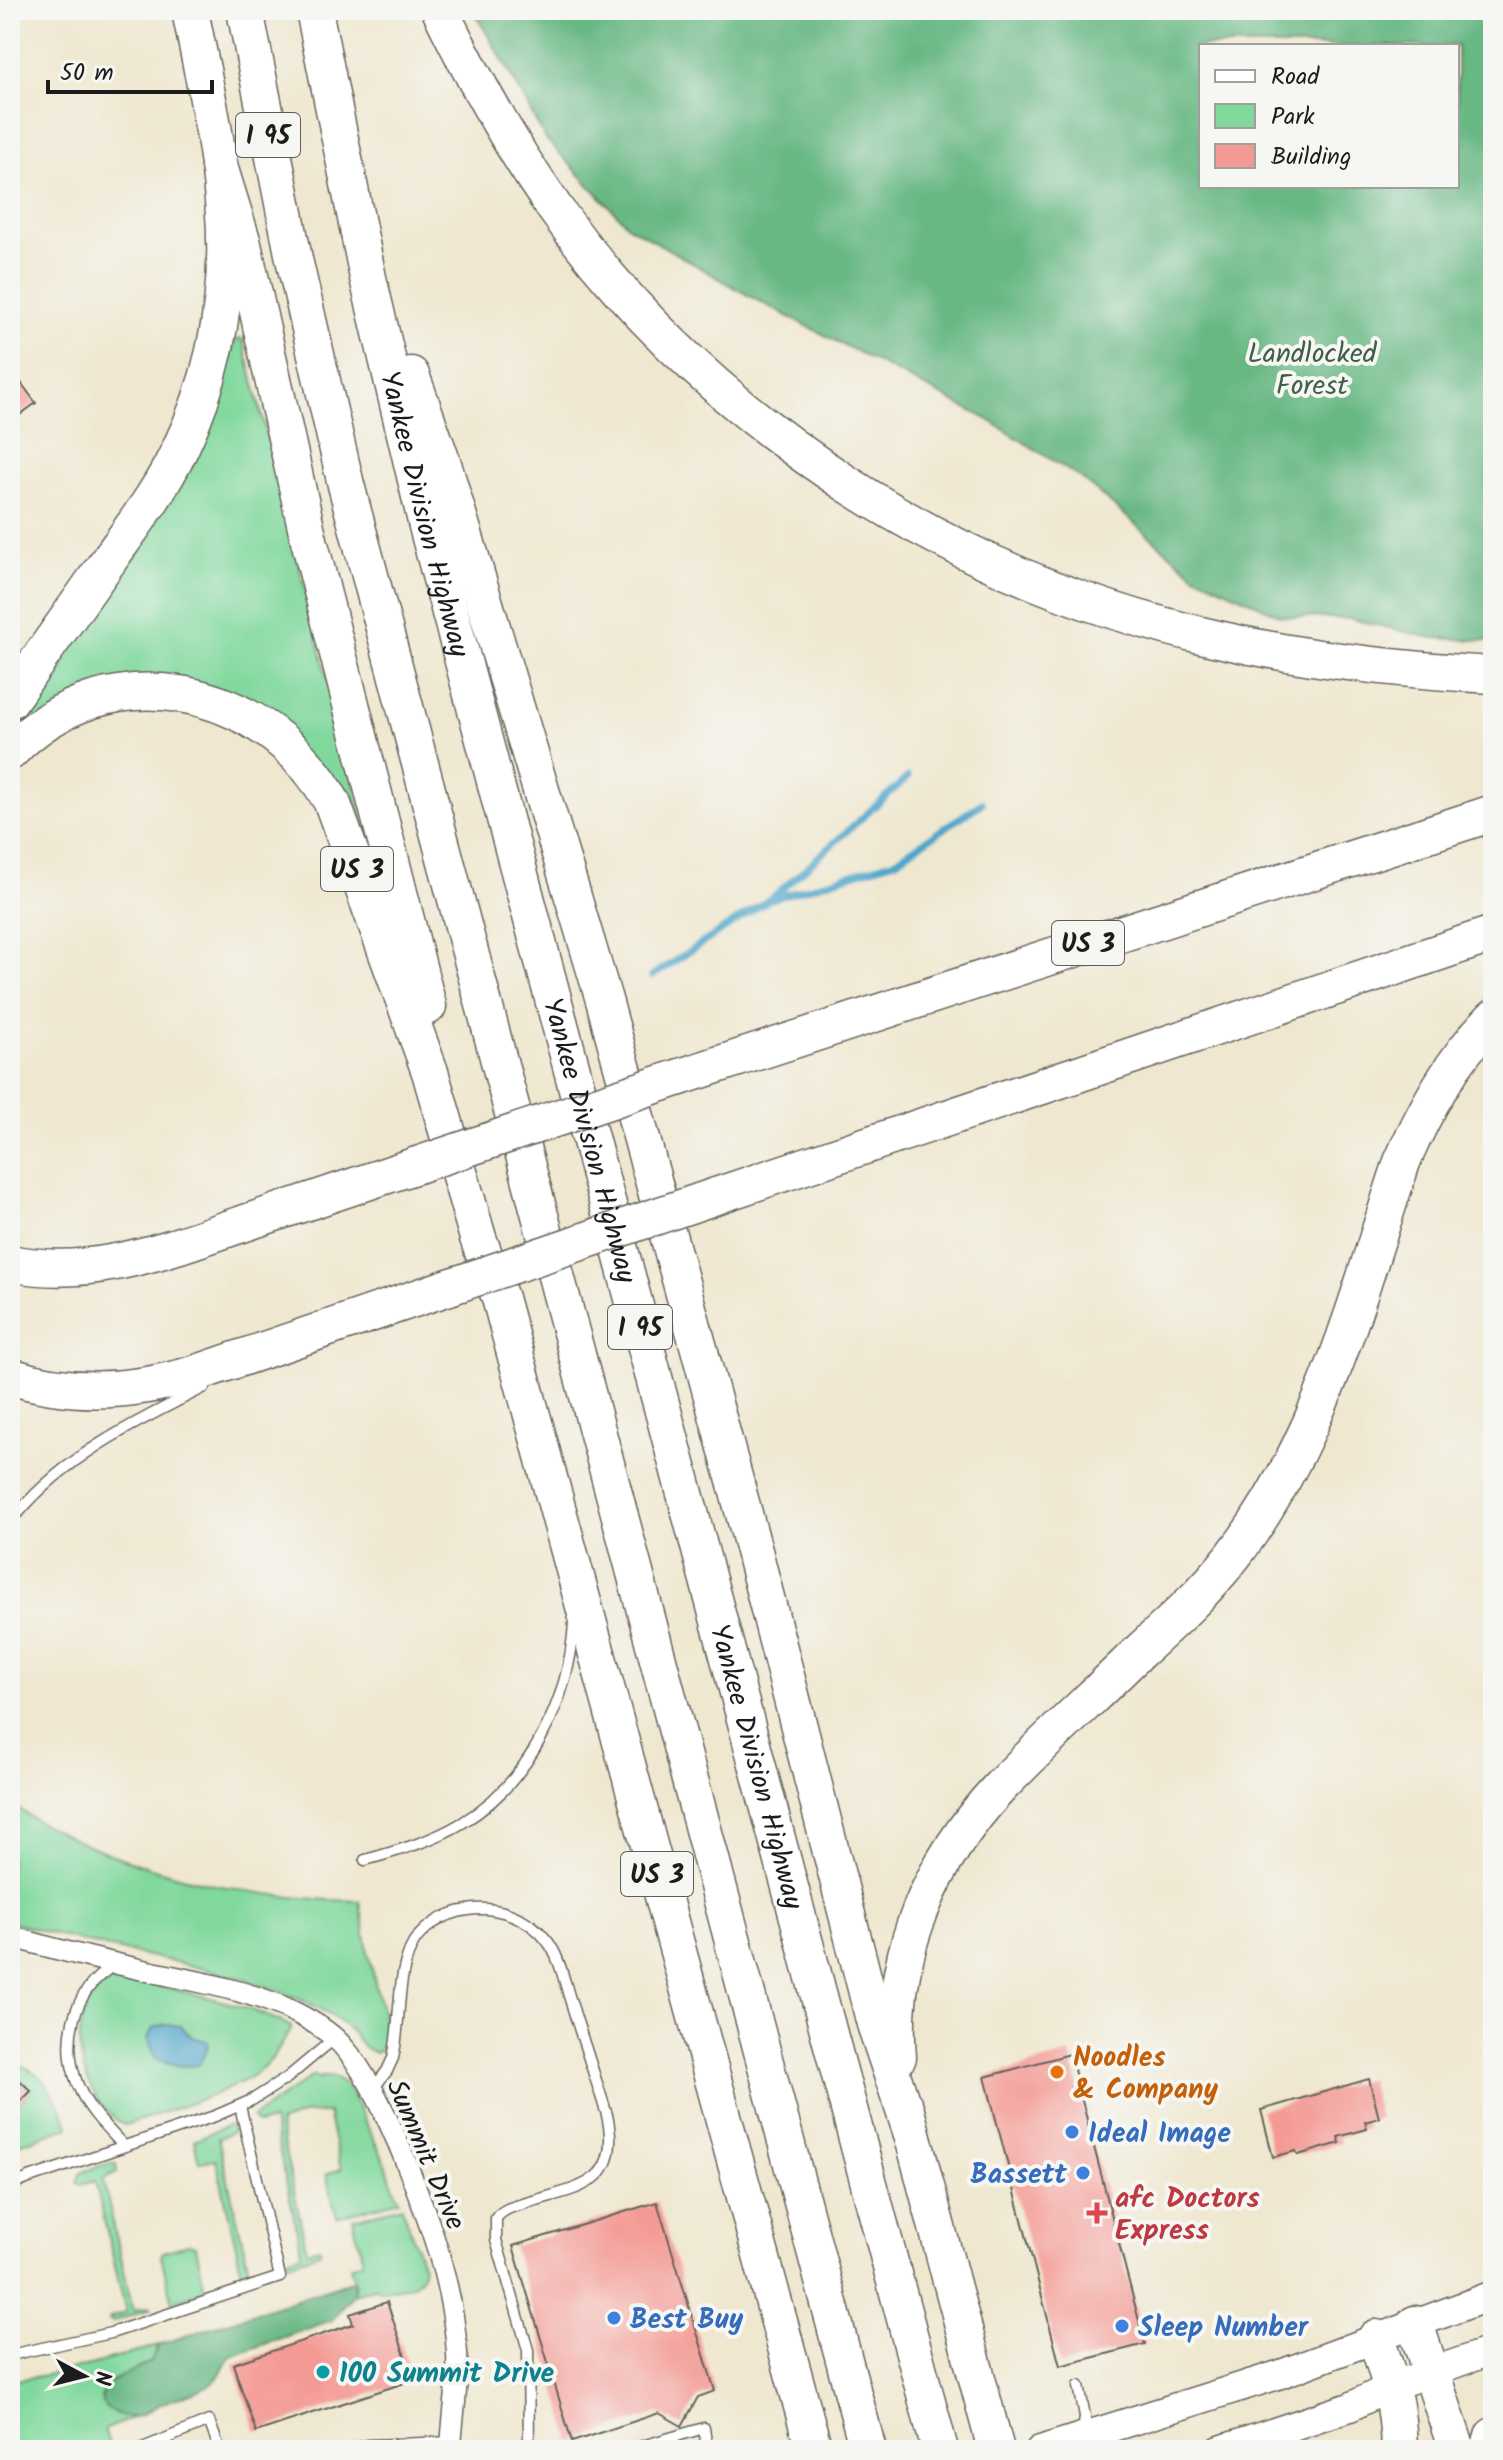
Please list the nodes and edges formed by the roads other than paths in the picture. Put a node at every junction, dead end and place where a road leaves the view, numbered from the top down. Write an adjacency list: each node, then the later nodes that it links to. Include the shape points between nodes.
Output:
1 (190, 10): 5 (highway)
2 (245, 10): 50 (highway, I 95, via 294,259 388,650)
3 (314, 10): 6 (highway, Yankee Division Highway / I 95)
4 (440, 10): 7 (highway, via 513,145 599,263 722,389 851,487 989,562 1140,619 1295,654)
5 (219, 166): 8 (highway, via 225,249 220,319 188,432 159,488); 14 (highway, via 242,240 340,662 491,1237)
6 (355, 221): 27 (highway, via 443,464 586,937 759,1568 875,2024); 40 (highway, Yankee Division Highway / I 95, via 474,707)
7 (1493, 675)
8 (10, 700)
9 (10, 752): 14 (highway, US 3, via 40,727 80,706 109,696 155,693 232,708 299,755 322,784 348,842 430,1072)
10 (1493, 813): 13 (highway, US 3, bridge, via 160,1251 63,1269)
11 (1493, 934): 15 (highway, bridge)
12 (1493, 1018): 27 (highway, via 1447,1074 1414,1133 1321,1400 1263,1514 1209,1584 984,1804 935,1876 907,1948 897,2004 899,2068)
13 (10, 1263)
14 (500, 1298): 20 (highway, US 3)
15 (309, 1335): 16 (lane); 17 (highway, via 138,1387 78,1389)
16 (238, 1371)
17 (10, 1376)
18 (210, 1385): 19 (lane, via 96,1446 42,1486)
19 (19, 1512)
20 (570, 1556): 21 (lane, via 575,1594 571,1652 558,1701 535,1748 508,1783 469,1818 425,1841); 49 (highway, US 3)
21 (365, 1860)
22 (10, 1936): 23 (street, Summit Drive)
23 (117, 1964): 24 (street, Summit Drive, via 256,1997 304,2017); 28 (lane, via 101,1973 81,1997 71,2042 80,2089)
24 (335, 2038): 25 (street, Summit Drive); 26 (lane, via 275,2087)
25 (372, 2090): 41 (street, Summit Drive, via 413,2179 448,2286 458,2366); 46 (lane, via 393,2058 406,1961 426,1929 450,1914 486,1909 510,1914 541,1933 560,1968 611,2139 603,2170 590,2182 508,2208 496,2218 496,2240 528,2350)
26 (240, 2106): 28 (lane); 34 (lane, via 280,2277 111,2333)
27 (911, 2131): 51 (highway)
28 (124, 2146): 29 (lane)
29 (10, 2186)
30 (1493, 2295): 31 (main road)
31 (1415, 2324): 32 (main road); 35 (highway)
32 (1376, 2338): 37 (highway); 39 (main road)
33 (1493, 2350): 35 (main road)
34 (10, 2355)
35 (1430, 2372): 37 (main road); 55 (highway)
36 (1079, 2386): 39 (lane, via 1085,2416)
37 (1392, 2386): 53 (main road, via 1350,2407); 54 (highway)
38 (1493, 2436): 56 (highway)
39 (1082, 2437): 52 (main road)
40 (938, 2440)
41 (452, 2446): 42 (lane)
42 (384, 2447): 45 (lane)
43 (138, 2450): 44 (lane, via 209,2421)
44 (220, 2450)
45 (347, 2450)
46 (529, 2450)
47 (629, 2450): 48 (lane, via 704,2428)
48 (707, 2450)
49 (814, 2450)
50 (868, 2450)
51 (996, 2450)
52 (1040, 2450)
53 (1220, 2450)
54 (1399, 2450)
55 (1457, 2450)
56 (1489, 2450)

